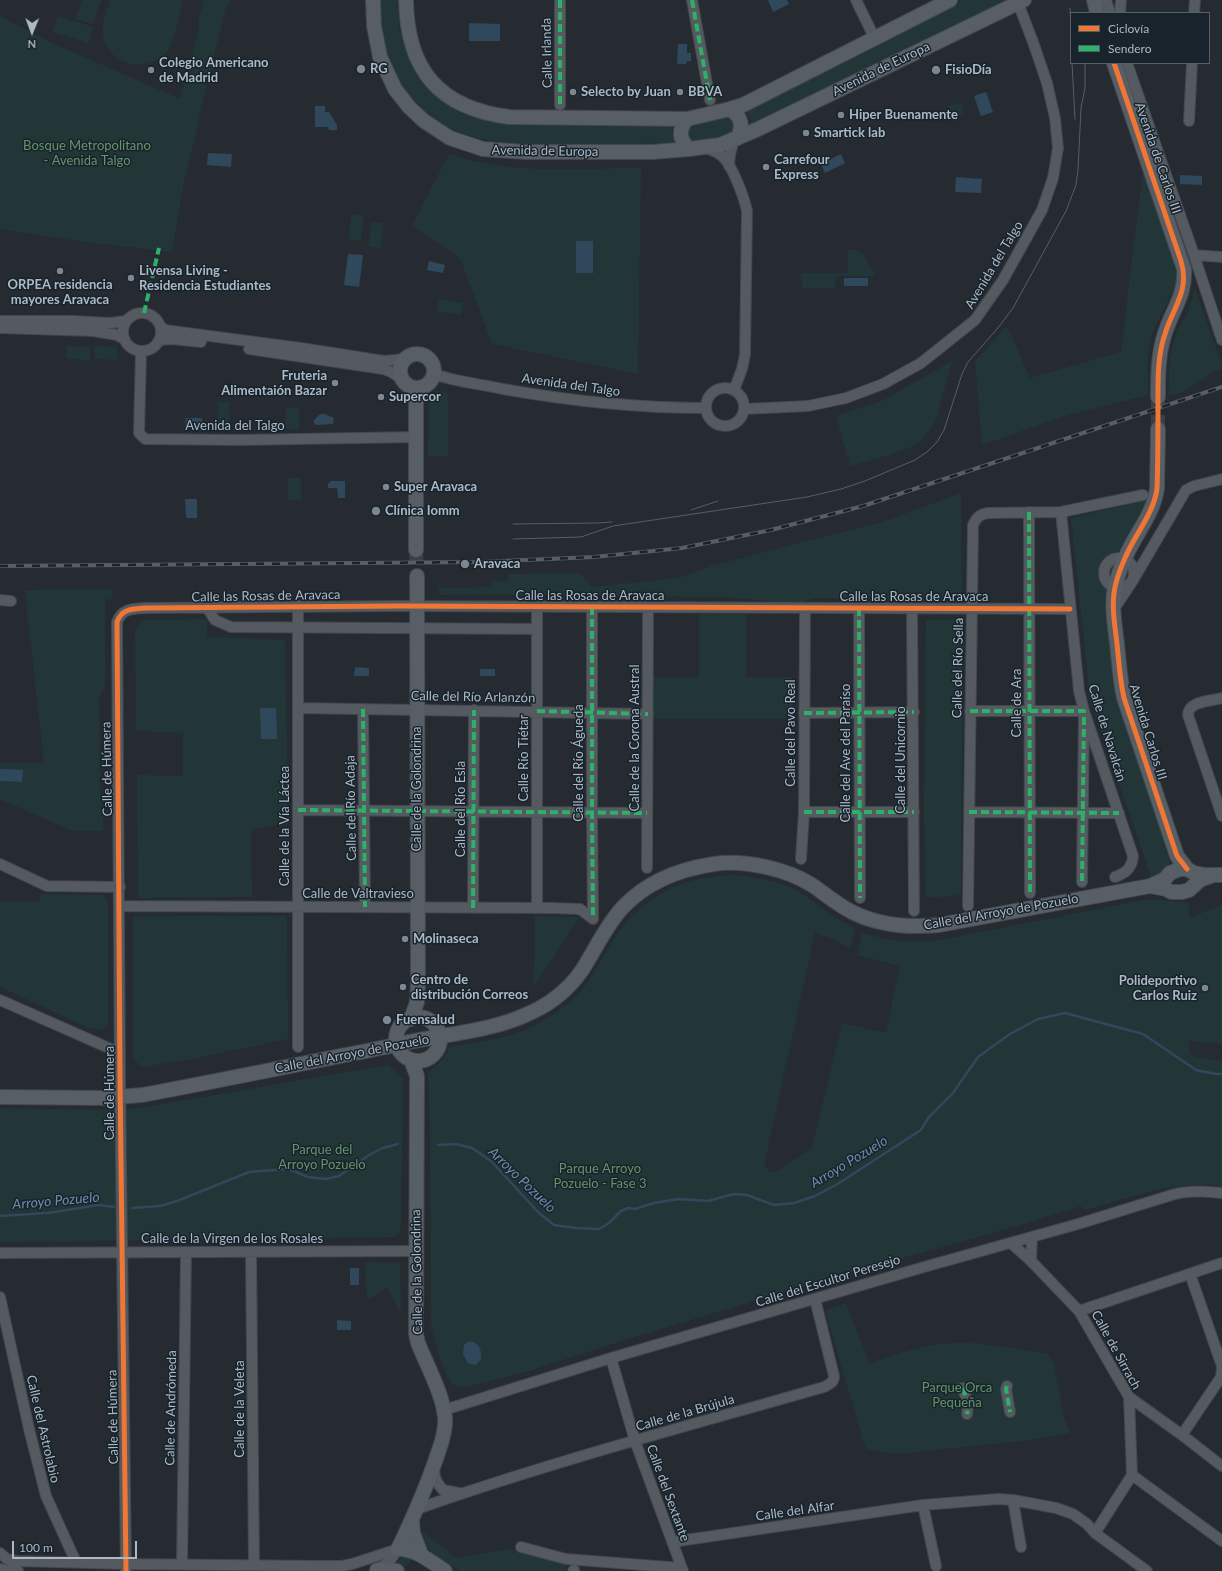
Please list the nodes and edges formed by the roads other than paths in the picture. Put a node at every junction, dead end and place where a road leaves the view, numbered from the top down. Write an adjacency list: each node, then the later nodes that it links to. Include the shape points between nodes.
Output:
1 (373, 0): 25 (street, Avenida de Europa, via 374,26 380,57 395,89 424,121 450,138 483,149 526,152)
2 (406, 0): 21 (street, via 409,36 416,57 437,87 468,108 495,116 509,117)
3 (560, 0): 19 (street, Calle Irlanda)
4 (692, 0): 18 (street)
5 (856, 0): 14 (street)
6 (950, 0): 14 (street)
7 (1121, 0): 12 (street)
8 (1195, 0): 13 (street)
9 (1021, 2): 23 (street, Avenida de Europa); 44 (street, Avenida del Talgo, via 1056,118 1058,148 1054,178 1042,210 1003,280 975,320 921,363 883,384 846,398 808,406)
10 (1097, 3): 11 (street)
11 (1109, 12)
12 (1120, 12)
13 (1194, 12)
14 (875, 39): 20 (street, via 743,105)
15 (1114, 64): 28 (street, Avenida de Carlos III)
16 (1127, 64): 28 (street)
17 (1192, 64): 22 (street)
18 (710, 100)
19 (560, 105)
20 (730, 109): 21 (street); 23 (street, via 739,116 742,127)
21 (687, 119): 25 (street, via 680,132 683,143)
22 (1189, 121)
23 (736, 139): 24 (street, Avenida de Europa); 26 (street, via 730,154)
24 (705, 148): 25 (street, Avenida de Europa); 26 (street, via 717,152)
25 (689, 150)
26 (730, 166): 41 (street, via 747,211 745,355)
27 (1222, 257): 28 (street)
28 (1188, 258): 35 (street); 42 (street, via 1183,290 1166,328 1160,351)
29 (0, 321): 30 (street)
30 (126, 321): 31 (street, via 134,314 144,313 154,317); 33 (street, via 122,333)
31 (160, 326): 34 (street); 37 (street, via 165,330 384,362)
32 (0, 328): 33 (street, via 94,331 117,335)
33 (124, 339): 36 (street, via 130,348)
34 (159, 340): 36 (street, via 152,348); 39 (street, via 191,341 383,369)
35 (1222, 340)
36 (141, 351): 46 (street, Avenida del Talgo, via 139,433 145,439)
37 (404, 359): 38 (street, via 415,354 426,356 434,366); 39 (street, via 400,369)
38 (434, 374): 40 (street, via 427,385); 43 (street, Avenida del Talgo, via 464,382 560,398 639,407)
39 (402, 379): 40 (street, via 408,386)
40 (416, 388): 46 (street)
41 (734, 390): 43 (street, via 717,389 709,397); 44 (street, via 742,398)
42 (1158, 397)
43 (706, 408): 44 (street, via 710,418 718,425 724,426 735,423 743,414)
44 (744, 408)
45 (1158, 429): 52 (street, Avenida Carlos III, via 1156,498 1151,512)
46 (416, 437): 51 (street)
47 (1222, 479): 54 (street, via 1186,490)
48 (1143, 495): 50 (street, Calle del Río Sella)
49 (1029, 512): 50 (street, Calle del Río Sella); 67 (street, Calle del Río Sella, via 989,513 976,518 973,524); 68 (street, Calle de Ara)
50 (1061, 512): 69 (street, Calle de Navalcán)
51 (416, 550)
52 (1124, 559): 54 (street, via 1134,569); 55 (street, Avenida Carlos III)
53 (416, 576): 59 (street, Calle de la Golondrina)
54 (1132, 582): 55 (street, via 1126,587); 70 (street)
55 (1115, 587): 70 (street, Avenida Carlos III)
56 (0, 600): 57 (street)
57 (11, 601)
58 (298, 606): 59 (street, Calle las Rosas de Aravaca); 62 (street, Calle las Rosas de Aravaca); 72 (street, Calle de la Vía Láctea)
59 (417, 606): 60 (street, Calle las Rosas de Aravaca); 73 (street, Calle de la Golondrina)
60 (537, 607): 61 (street, Calle las Rosas de Aravaca); 74 (street, Calle Río Tiétar)
61 (592, 607): 63 (street, Calle las Rosas de Aravaca); 86 (street, Calle del Río Águeda)
62 (207, 608): 71 (street, Calle las Rosas de Aravaca, via 130,609 122,613); 72 (street, Calle las Rosas de Aravaca, via 215,620 231,628)
63 (648, 608): 64 (street, Calle las Rosas de Aravaca); 88 (street, Calle de la Corona Austral)
64 (805, 608): 65 (street, Calle las Rosas de Aravaca); 87 (street, Calle del Pavo Real)
65 (859, 608): 66 (street, Calle las Rosas de Aravaca); 84 (street, Calle del Ave del Paraíso)
66 (912, 608): 67 (street, Calle las Rosas de Aravaca); 85 (street, Calle del Unicornio)
67 (972, 608): 68 (street, Calle las Rosas de Aravaca); 82 (street, Calle del Río Sella)
68 (1029, 609): 69 (street, Calle las Rosas de Aravaca); 83 (street, Calle de Ara)
69 (1070, 609): 80 (street, Calle de Navalcán, via 1079,691)
70 (1114, 609): 110 (street, Avenida Carlos III, via 1124,698 1178,856)
71 (117, 622): 112 (street, Calle de Húmera)
72 (298, 627): 73 (street, Calle las Rosas de Aravaca); 76 (street, Calle de la Vía Láctea)
73 (417, 628): 74 (street, Calle las Rosas de Aravaca); 78 (street, Calle de la Golondrina)
74 (537, 629): 81 (street, Calle Río Tiétar)
75 (1222, 698): 89 (street, via 1191,706 1188,711)
76 (298, 708): 77 (street, Calle del Río Arlanzón); 90 (street, Calle de la Vía Láctea)
77 (363, 709): 78 (street, Calle del Río Arlanzón); 91 (street, Calle del Río Adaja)
78 (417, 710): 79 (street, Calle del Río Arlanzón); 92 (street, Calle de la Golondrina)
79 (474, 710): 81 (street, Calle del Río Arlanzón); 93 (street, Calle del Río Esla)
80 (1084, 710): 83 (street); 102 (street, Calle de Navalcán); 103 (street)
81 (537, 711): 86 (street, Calle del Río Arlanzón); 98 (street, Calle Río Tiétar)
82 (970, 711): 83 (street); 97 (street, Calle del Río Sella)
83 (1030, 711): 101 (street, Calle de Ara)
84 (859, 712): 85 (street); 87 (street); 95 (street, Calle del Ave del Paraíso)
85 (914, 712): 96 (street, Calle del Unicornio)
86 (592, 713): 88 (street, Calle del Río Arlanzón); 99 (street, Calle del Río Águeda)
87 (804, 713): 94 (street, Calle del Pavo Real)
88 (648, 714): 100 (street, Calle de la Corona Austral)
89 (1219, 796): 104 (street)
90 (298, 810): 91 (street); 117 (street, Calle de la Vía Láctea)
91 (364, 811): 92 (street); 118 (street, Calle del Río Adaja)
92 (417, 812): 93 (street); 119 (street, Calle de la Golondrina)
93 (474, 812): 98 (street); 120 (street, Calle del Río Esla)
94 (804, 812): 95 (street); 105 (street, Calle del Pavo Real)
95 (859, 812): 96 (street); 114 (street, Calle del Ave del Paraíso)
96 (914, 812): 122 (street, Calle del Unicornio)
97 (969, 812): 101 (street); 116 (street, Calle del Río Sella)
98 (537, 813): 99 (street); 121 (street, Calle Río Tiétar)
99 (592, 813): 100 (street); 123 (street, Calle del Río Águeda)
100 (647, 813): 107 (street, Calle de la Corona Austral)
101 (1030, 813): 103 (street); 113 (street, Calle de Ara)
102 (1119, 813): 103 (street); 109 (street, Calle de Navalcán, via 1134,856 1130,868)
103 (1083, 814): 111 (street)
104 (1222, 816)
105 (802, 859)
106 (0, 864): 112 (street, via 47,886)
107 (647, 868)
108 (1216, 875): 110 (street)
109 (1115, 877)
110 (1180, 877): 126 (street, Calle del Arroyo de Pozuelo, via 1150,886 939,925 904,927 882,923 852,912 811,885 782,871 750,864 716,863 669,876 634,897 611,923 570,985 547,1004 511,1021)
111 (1082, 882)
112 (120, 887): 115 (street, Calle de Húmera)
113 (1030, 893)
114 (860, 898)
115 (120, 906): 117 (street, Calle de Valtravieso); 129 (street, Calle de Húmera)
116 (968, 906)
117 (297, 907): 118 (street, Calle de Valtravieso); 128 (street, Calle de la Vía Láctea)
118 (365, 907): 119 (street, Calle de Valtravieso)
119 (417, 908): 120 (street, Calle de Valtravieso); 125 (street, Calle de la Golondrina)
120 (473, 908): 121 (street, Calle de Valtravieso)
121 (537, 908): 123 (street, Calle de Valtravieso, via 580,909)
122 (914, 911)
123 (593, 919)
124 (0, 1000): 129 (street)
125 (418, 1019): 126 (street, via 435,1026); 127 (street, via 406,1021 400,1028 396,1036)
126 (440, 1037): 127 (street, Calle del Arroyo de Pozuelo); 131 (street, Calle de la Golondrina, via 434,1055)
127 (397, 1045): 130 (street, via 402,1054); 134 (street, Calle del Arroyo de Pozuelo)
128 (298, 1047)
129 (120, 1053): 134 (street, Calle de Húmera)
130 (411, 1060): 131 (street); 132 (street, Calle de la Golondrina)
131 (425, 1060): 132 (street, Calle de la Golondrina)
132 (417, 1076): 138 (street, Calle de la Golondrina)
133 (0, 1096): 134 (street, Calle del Arroyo de Pozuelo)
134 (120, 1097): 139 (street, Calle de Húmera)
135 (1222, 1193): 136 (street, Calle del Escultor Peresejo, via 1190,1191 1175,1194)
136 (1032, 1237): 137 (street, Calle del Escultor Peresejo); 143 (street)
137 (1011, 1243): 143 (street, Calle de Sirrach); 147 (street, Calle del Escultor Peresejo)
138 (416, 1250): 141 (street, Calle de la Virgen de los Rosales); 154 (street, Calle de la Golondrina, via 416,1334)
139 (122, 1252): 140 (street, Calle de la Virgen de los Rosales); 142 (street, Calle de la Virgen de los Rosales); 178 (street, Calle de Húmera)
140 (186, 1252): 141 (street, Calle de la Virgen de los Rosales); 175 (street, Calle de Andrómeda)
141 (251, 1252): 176 (street, Calle de la Veleta)
142 (0, 1253)
143 (1031, 1261): 148 (street, Calle de Sirrach)
144 (1222, 1263): 145 (street)
145 (1190, 1274): 148 (street); 150 (street)
146 (0, 1297): 174 (street, Calle del Astrolabio, via 46,1496)
147 (815, 1299): 149 (street, Calle del Escultor Peresejo); 158 (street, Calle de la Brújula, via 834,1376 831,1384)
148 (1079, 1311): 153 (street, Calle de Sirrach)
149 (611, 1358): 154 (street, Calle del Escultor Peresejo); 158 (street, Calle del Sextante)
150 (1222, 1367): 157 (street, via 1221,1377)
151 (1007, 1386): 155 (street)
152 (962, 1388): 156 (street, via 969,1404)
153 (1129, 1397): 157 (street); 161 (street, Calle de Sirrach)
154 (444, 1410): 159 (street, Calle de la Golondrina, via 443,1436)
155 (1010, 1412)
156 (968, 1414)
157 (1182, 1435): 160 (street)
158 (635, 1441): 162 (street, Calle de la Brújula); 168 (street, Calle del Sextante)
159 (434, 1465): 162 (street, Calle de la Brújula, via 436,1482 443,1490); 165 (street, Calle de la Golondrina)
160 (1222, 1466)
161 (1132, 1475): 166 (street); 167 (street)
162 (461, 1493): 165 (street, Calle de la Brújula)
163 (1012, 1500): 164 (street, Calle del Alfar); 166 (street, Calle del Alfar, via 1056,1508 1073,1514); 170 (street)
164 (923, 1505): 168 (street, Calle del Alfar); 177 (street)
165 (415, 1514): 171 (street, Calle de la Golondrina); 173 (street, via 413,1533)
166 (1095, 1533): 185 (street, Calle del Alfar)
167 (1222, 1541)
168 (672, 1542): 182 (street, Calle del Sextante)
169 (522, 1547): 182 (street, Calle del Sextante, via 566,1559)
170 (1021, 1547)
171 (396, 1550): 173 (street); 179 (street); 181 (street, Calle de la Golondrina)
172 (0, 1553): 174 (street, via 7,1559 17,1561)
173 (421, 1554): 184 (street)
174 (76, 1562): 178 (street)
175 (182, 1564): 176 (street); 178 (street)
176 (254, 1565): 179 (street)
177 (936, 1566)
178 (126, 1568)
179 (340, 1568)
180 (0, 1569): 183 (street)
181 (385, 1569)
182 (682, 1569)
183 (18, 1571)
184 (445, 1571)
185 (1147, 1571)

